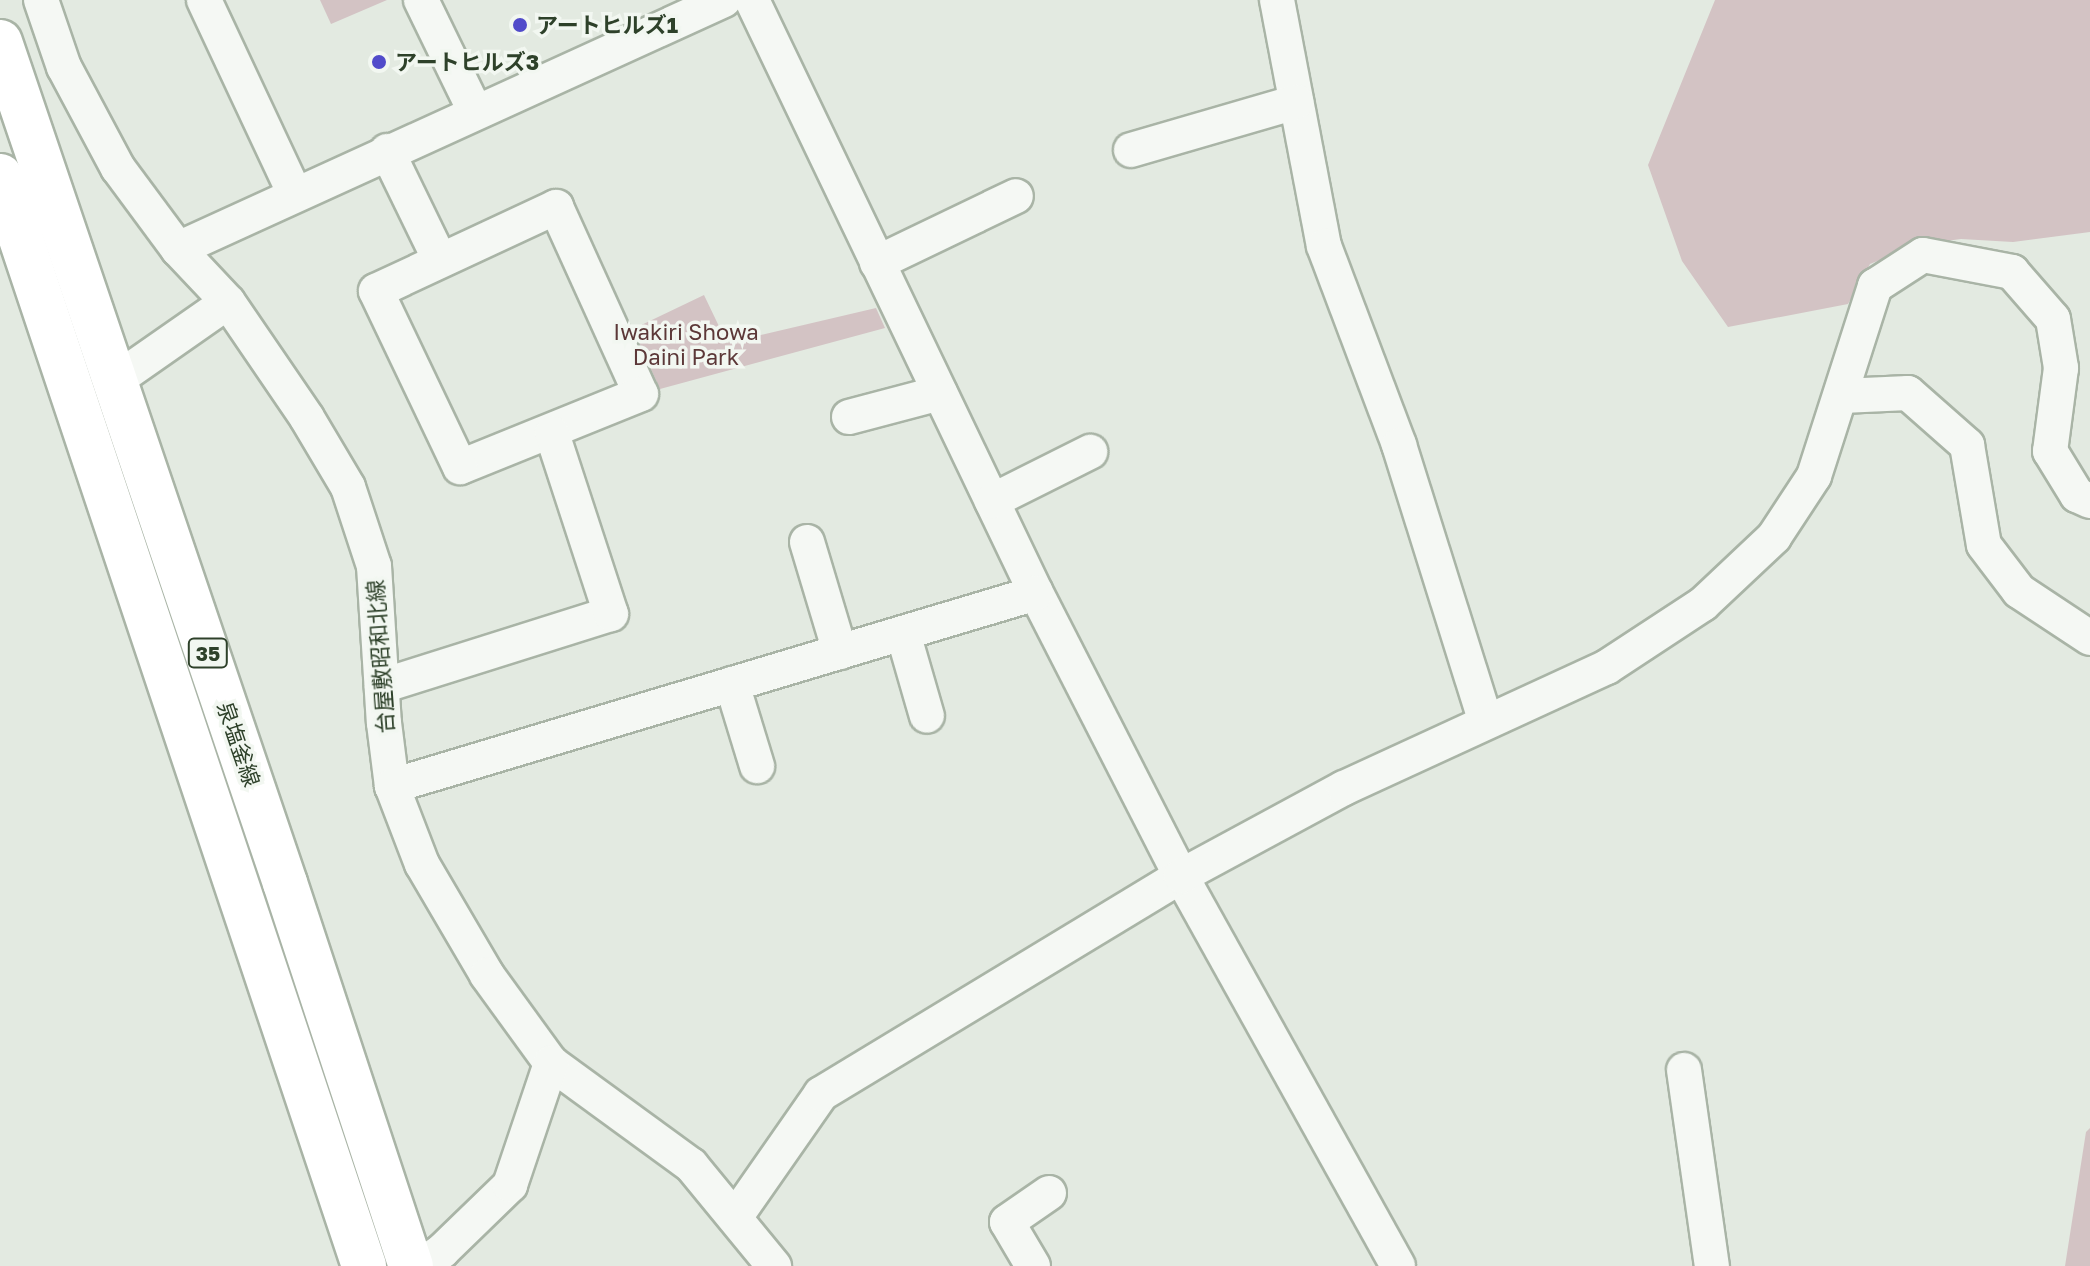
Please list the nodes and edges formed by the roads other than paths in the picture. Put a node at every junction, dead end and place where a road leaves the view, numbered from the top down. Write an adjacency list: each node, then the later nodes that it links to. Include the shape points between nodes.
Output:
1 (41, 0): 15 (street, 台屋敷昭和北線, via 64,67 118,168)
2 (204, 0): 13 (street)
3 (421, 0): 9 (street)
4 (724, 0): 9 (street)
5 (752, 0): 17 (street)
6 (1277, 0): 8 (street)
7 (0, 42): 19 (main road, 泉塩釜線 / 35)
8 (1296, 102): 10 (street); 35 (street, via 1324,246 1399,445)
9 (475, 111): 11 (street)
10 (1131, 150)
11 (387, 151): 13 (street); 16 (street)
12 (0, 176): 43 (main road, 泉塩釜線 / 35)
13 (295, 194): 15 (street)
14 (1016, 196): 17 (street)
15 (178, 249): 18 (street, 台屋敷昭和北線)
16 (440, 260): 23 (street, via 376,291 460,467); 23 (street, via 556,207 641,394)
17 (877, 263): 20 (street)
18 (228, 302): 19 (street); 33 (street, 台屋敷昭和北線, via 348,487 374,566)
19 (116, 380): 44 (main road, 泉塩釜線 / 35)
20 (940, 393): 22 (street); 25 (street)
21 (1842, 396): 26 (street, via 1875,286 1923,255 2012,272 2053,319 2061,368 2050,451 2077,495); 30 (street, via 1908,393 1967,445 1984,545 2019,591); 35 (street, via 1814,476 1774,537 1703,604 1607,667)
22 (849, 417)
23 (552, 433): 33 (street, via 611,614)
24 (1090, 452): 25 (street)
25 (992, 501): 28 (street)
26 (2090, 501)
27 (807, 542): 31 (street)
28 (1036, 593): 29 (street); 38 (street)
29 (903, 633): 31 (street); 34 (street)
30 (2090, 638)
31 (840, 652): 32 (street)
32 (732, 684): 36 (street); 37 (street)
33 (382, 686): 37 (street, 台屋敷昭和北線)
34 (927, 716)
35 (1486, 722): 38 (street, via 1344,788)
36 (757, 766)
37 (392, 786): 39 (street, 台屋敷昭和北線, via 429,876 487,975)
38 (1181, 876): 42 (street, via 821,1094); 48 (street)
39 (551, 1063): 42 (street, 台屋敷昭和北線, via 691,1165); 45 (street, via 510,1185)
40 (1684, 1070): 49 (street)
41 (1049, 1193): 47 (street, via 1007,1222)
42 (736, 1216): 46 (street, 台屋敷昭和北線)
43 (364, 1266)
44 (411, 1266)
45 (420, 1266)
46 (774, 1266)
47 (1033, 1266)
48 (1398, 1266)
49 (1712, 1266)

